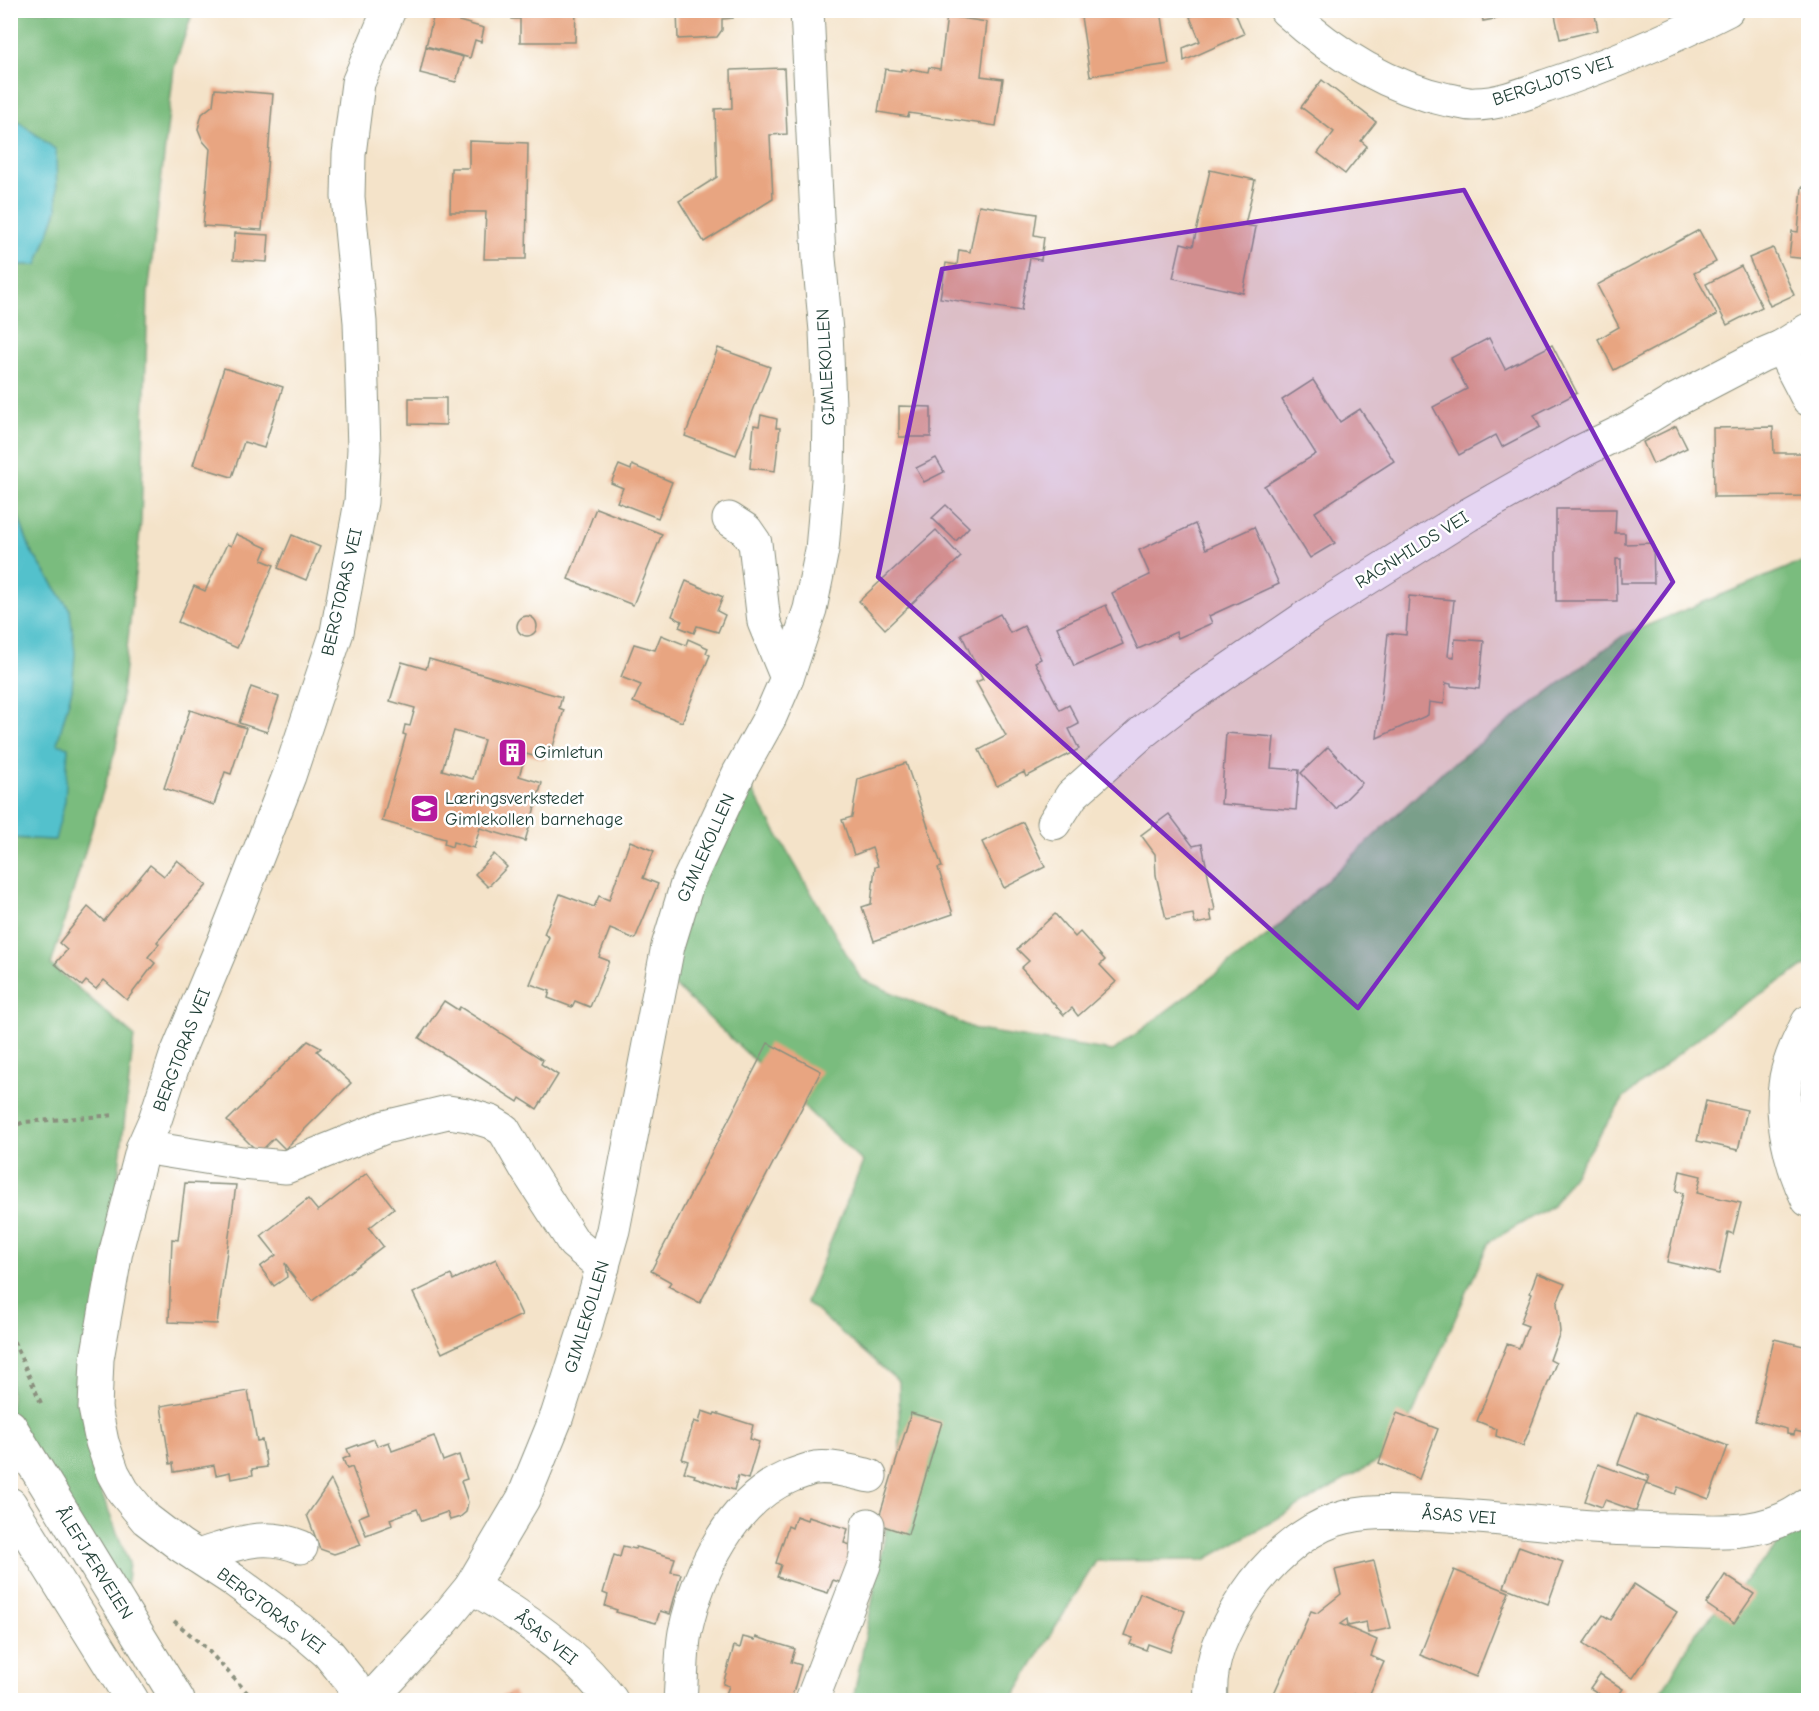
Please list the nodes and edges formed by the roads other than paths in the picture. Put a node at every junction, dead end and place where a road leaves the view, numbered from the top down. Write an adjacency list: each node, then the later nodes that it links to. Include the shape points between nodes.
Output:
1 (388, 10): 12 (street, BERGTORAS VEI, via 358,83 348,154 364,449 361,502 337,632 289,776)
2 (807, 10): 9 (street, GIMLEKOLLEN, via 826,331 828,480 822,550 810,609)
3 (1286, 10): 4 (street, BERGLJOTS VEI, via 1350,60 1387,79 1409,89 1474,105 1517,96 1602,68)
4 (1727, 10)
5 (1809, 330): 6 (street, RAGNHILDS VEI)
6 (1781, 347): 7 (street); 10 (street, RAGNHILDS VEI, via 1576,454 1309,615 1144,731 1072,795)
7 (1809, 399)
8 (729, 519): 9 (street, via 746,530 755,543 764,622)
9 (787, 678): 14 (street, GIMLEKOLLEN, via 687,884 668,946)
10 (1054, 823)
11 (1809, 1022): 13 (street, via 1794,1050 1786,1079 1785,1118 1800,1184)
12 (149, 1134): 14 (street, via 232,1161 286,1167 385,1127 448,1112 468,1115 504,1130 574,1243); 21 (street, BERGTORAS VEI, via 116,1251 97,1359 95,1408 102,1442 123,1491 146,1519)
13 (1809, 1200)
14 (603, 1266): 22 (street, GIMLEKOLLEN, via 557,1416 524,1499)
15 (10, 1426): 24 (street, ÅLEFJÆRVEIEN)
16 (870, 1476): 28 (street, via 814,1468 781,1480 759,1494 735,1521 703,1573 692,1604 685,1635)
17 (10, 1504): 23 (street)
18 (1809, 1504): 30 (street, ÅSAS VEI, via 1774,1524 1730,1532 1580,1527 1394,1512 1334,1521 1306,1535 1253,1584 1219,1641 1209,1680)
19 (868, 1526): 29 (street, via 864,1565)
20 (301, 1547): 21 (street, BERGTORAS VEI, via 266,1539)
21 (197, 1556): 25 (street, BERGTORAS VEI, via 328,1653)
22 (471, 1587): 26 (street, GIMLEKOLLEN); 27 (street, ÅSAS VEI, via 508,1607 553,1642 593,1676)
23 (132, 1701)
24 (178, 1701)
25 (362, 1701)
26 (370, 1701)
27 (610, 1701)
28 (680, 1701)
29 (812, 1701)
30 (1211, 1701)

